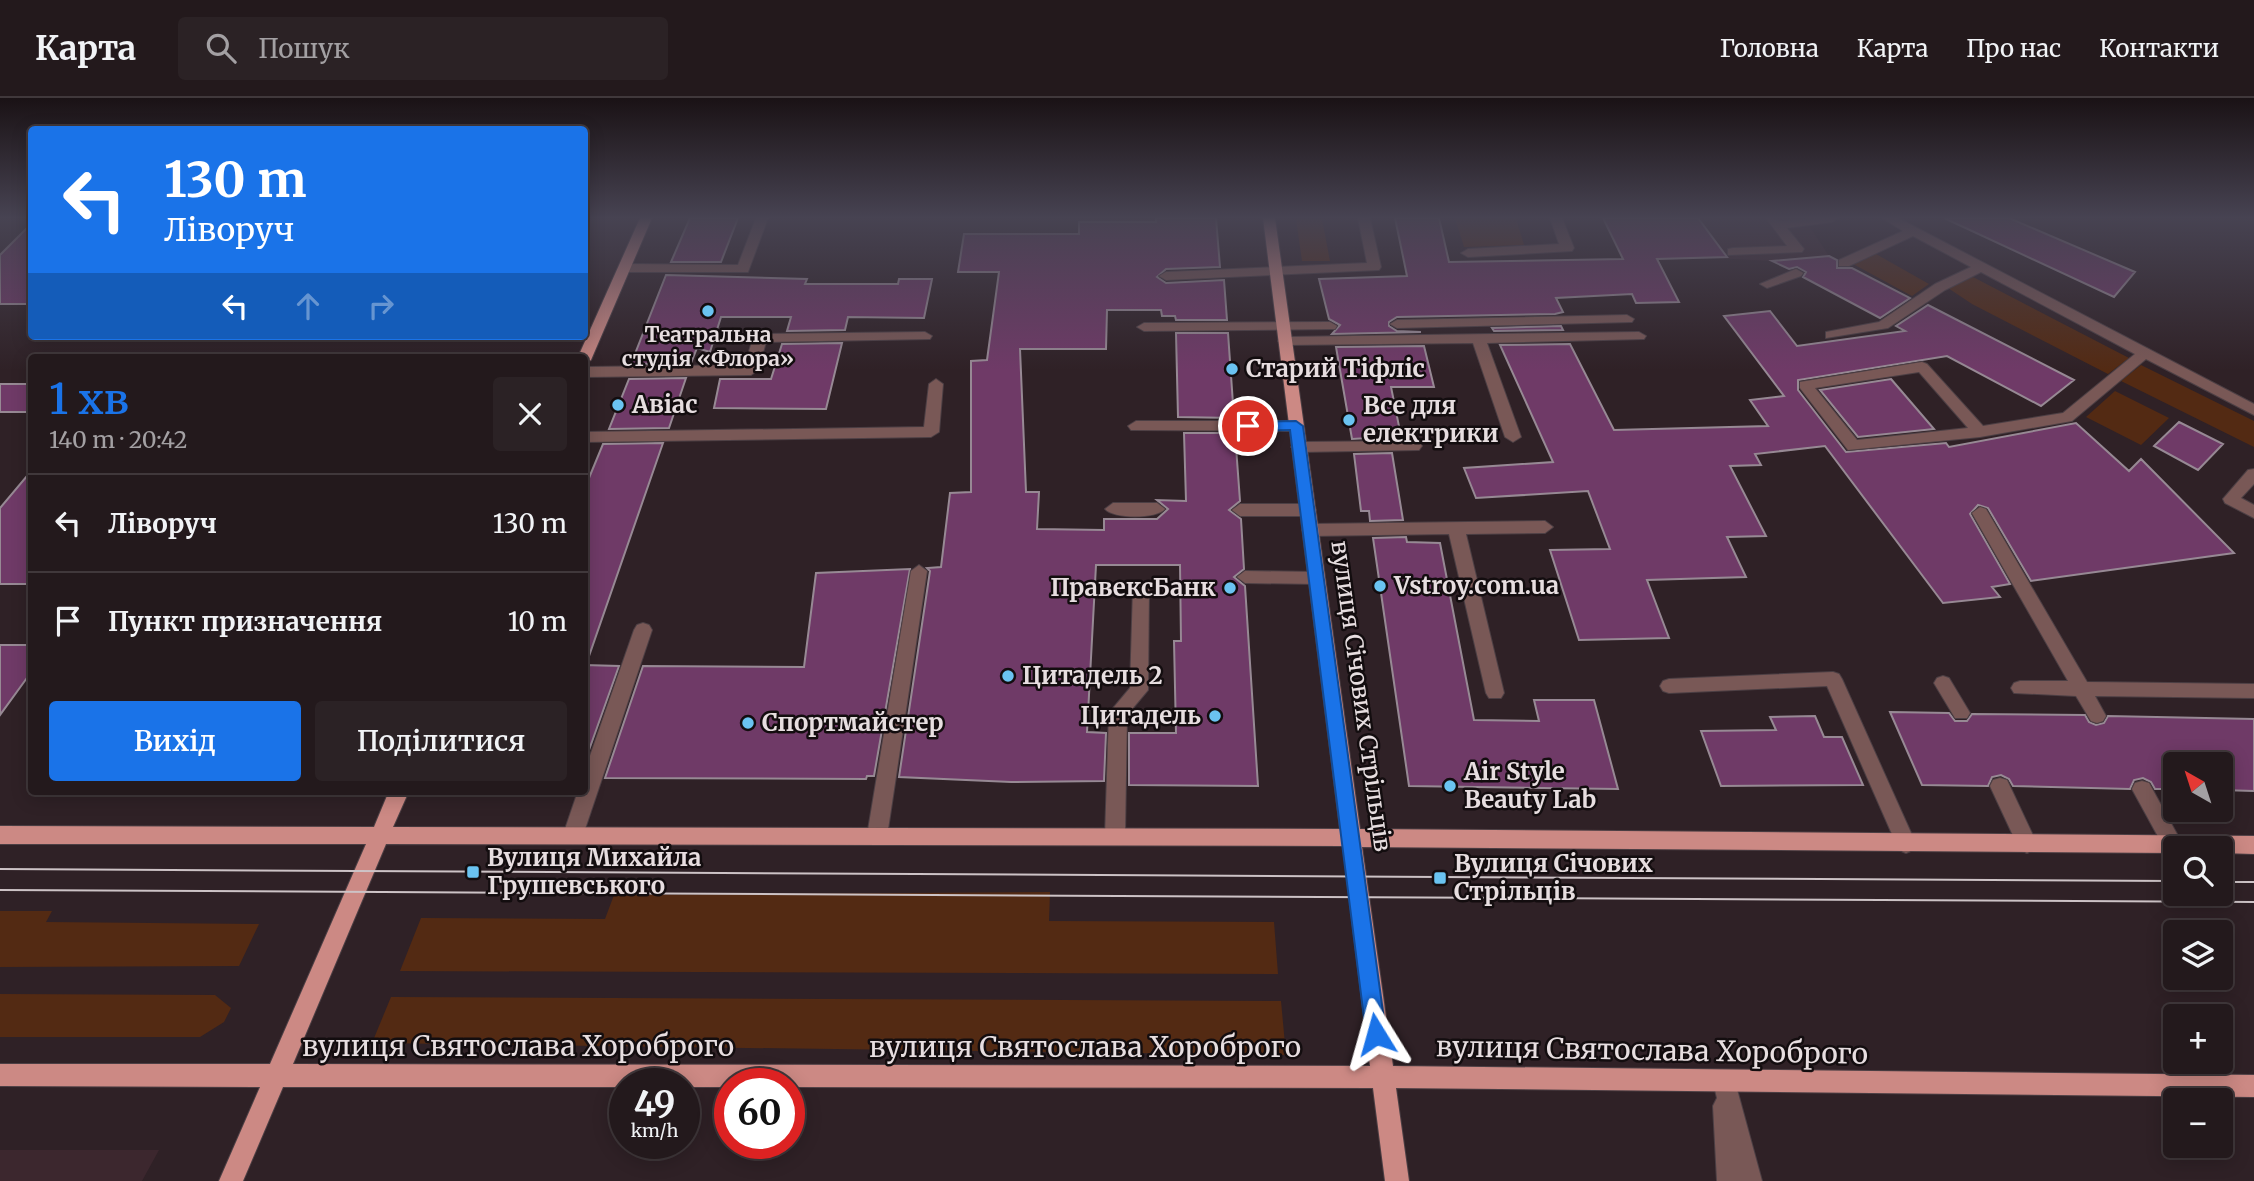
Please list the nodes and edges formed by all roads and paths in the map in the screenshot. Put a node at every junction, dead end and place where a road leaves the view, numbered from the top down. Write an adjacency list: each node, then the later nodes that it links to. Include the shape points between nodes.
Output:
1 (625, 268): 21 (main road)
2 (689, 269): 3 (lane)
3 (743, 269)
4 (1276, 269): 8 (main road, вулиця Січових Стрільців)
5 (1344, 269): 8 (lane)
6 (1978, 269): 17 (lane, via 1883,324)
7 (1980, 269): 22 (lane)
8 (1276, 272): 10 (lane); 16 (main road, вулиця Січових Стрільців)
9 (1796, 273): 11 (lane)
10 (1166, 276)
11 (1767, 284)
12 (1627, 319): 13 (lane)
13 (1397, 324)
14 (1330, 326): 16 (lane)
15 (1144, 327): 16 (lane)
16 (1284, 333): 20 (lane); 27 (main road, вулиця Січових Стрільців)
17 (1831, 335)
18 (925, 336): 23 (lane, via 760,338 751,370)
19 (1639, 336): 20 (lane)
20 (1478, 338): 30 (lane)
21 (587, 354)
22 (2144, 354): 25 (lane); 28 (lane, via 2067,417)
23 (588, 372)
24 (936, 384): 29 (lane, via 931,432)
25 (2254, 410)
26 (1136, 426): 27 (lane)
27 (1296, 426): 32 (main road, вулиця Січових Стрільців)
28 (1980, 432): 28 (lane, via 1853,446 1805,385 1922,367)
29 (588, 437)
30 (1513, 437)
31 (1414, 446): 32 (lane)
32 (1299, 447): 37 (main road, вулиця Січових Стрільців)
33 (2254, 474): 38 (lane, via 2231,499)
34 (1114, 509): 35 (lane)
35 (1157, 509)
36 (1240, 510): 37 (lane)
37 (1308, 510): 42 (main road, вулиця Січових Стрільців)
38 (2254, 512)
39 (1980, 513): 51 (lane)
40 (1545, 527): 41 (lane)
41 (1456, 528): 42 (lane); 53 (lane)
42 (1310, 530): 45 (main road, вулиця Січових Стрільців)
43 (919, 571): 64 (lane)
44 (1244, 577): 45 (lane)
45 (1317, 578): 67 (main road, вулиця Січових Стрільців)
46 (1141, 588): 65 (lane, via 1139,690 1118,713)
47 (643, 630): 58 (lane)
48 (1943, 683): 54 (lane)
49 (1670, 686): 68 (lane, via 1833,679)
50 (2020, 688): 51 (lane)
51 (2081, 688): 52 (lane); 55 (lane)
52 (2254, 691)
53 (1495, 693)
54 (1961, 713)
55 (2097, 716)
56 (2000, 786): 69 (lane)
57 (2142, 789): 66 (lane)
58 (588, 791)
59 (397, 795): 63 (main road)
60 (587, 795): 62 (lane)
61 (0, 835): 63 (main road)
62 (573, 835): 63 (main road); 64 (main road)
63 (379, 836): 74 (main road)
64 (877, 836): 65 (main road)
65 (1115, 836): 67 (main road)
66 (2168, 836)
67 (1352, 838): 68 (main road); 75 (main road, вулиця Січових Стрільців)
68 (1906, 844): 69 (main road)
69 (2027, 844): 70 (main road)
70 (2163, 845)
71 (2233, 845): 72 (main road)
72 (2254, 845)
73 (0, 1075): 74 (main road, вулиця Святослава Хороброго)
74 (276, 1075): 75 (main road, вулиця Святослава Хороброго); 78 (main road)
75 (1382, 1077): 76 (main road, вулиця Святослава Хороброго); 79 (main road, вулиця Січових Стрільців)
76 (1724, 1082): 77 (main road, вулиця Святослава Хороброго); 80 (lane); 81 (lane)
77 (2254, 1086)
78 (231, 1181)
79 (1397, 1181)
80 (1729, 1181)
81 (1750, 1181)

